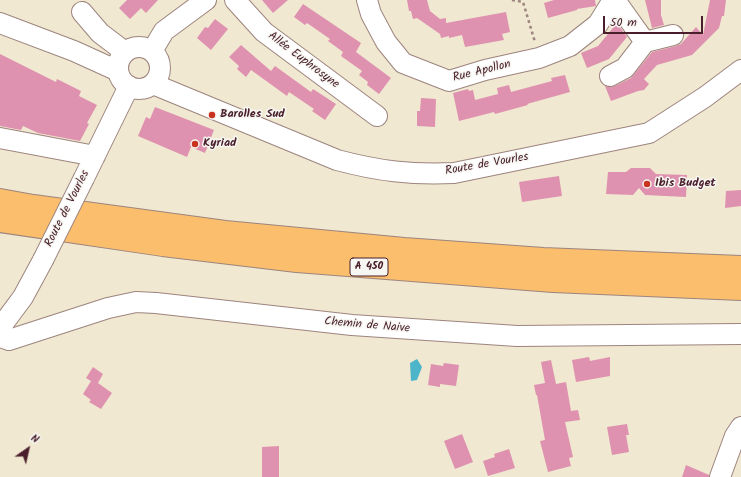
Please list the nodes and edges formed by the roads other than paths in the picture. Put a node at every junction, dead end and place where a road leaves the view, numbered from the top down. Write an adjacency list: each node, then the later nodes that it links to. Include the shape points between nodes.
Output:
1 (206, 0): 9 (street, via 164,31)
2 (235, 0): 14 (street, Allée Euphrosyne, via 264,32)
3 (614, 0): 4 (street, Rue Apollon, via 598,24 570,46 539,58 449,81 402,63 386,42); 8 (street)
4 (369, 7)
5 (82, 12): 10 (street)
6 (1, 26): 10 (street)
7 (673, 35): 8 (street)
8 (645, 42): 12 (street, via 625,68)
9 (152, 51): 10 (street, via 131,48); 13 (street, via 160,62)
10 (123, 66): 13 (street, via 141,89 148,88); 16 (street, Route de Vourles)
11 (741, 70): 13 (street, Route de Vourles, via 706,97 649,133 454,174 424,175 365,168 344,162 200,104)
12 (610, 76)
13 (157, 77)
14 (377, 116)
15 (0, 138): 16 (street)
16 (95, 156): 21 (street, Route de Vourles, bridge, via 23,297)
17 (0, 200): 19 (highway, A 450, via 225,232 404,249 543,259)
18 (0, 221): 20 (highway, A 450, via 163,245 297,261 553,281)
19 (741, 268)
20 (741, 288)
21 (0, 328)
22 (741, 334): 23 (street, Chemin de Naive, via 517,336 352,325 136,302 108,308 9,340)
23 (0, 337)
24 (741, 427): 25 (street, via 735,436)
25 (720, 477)

